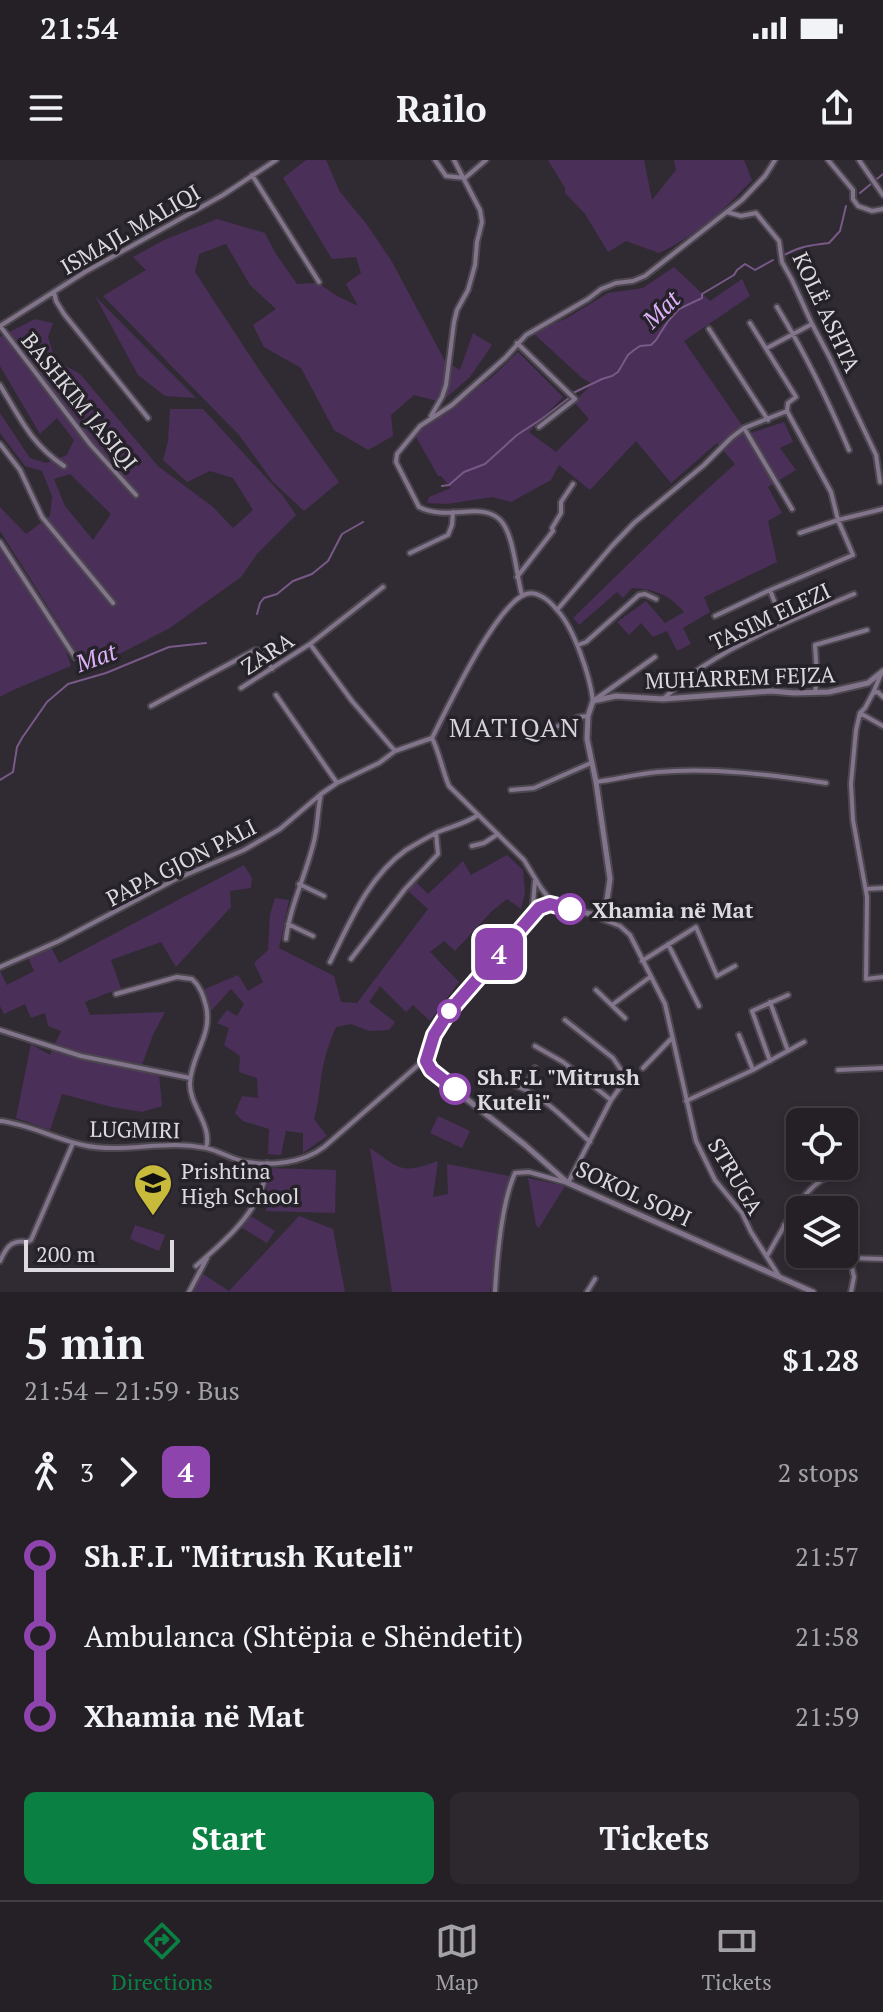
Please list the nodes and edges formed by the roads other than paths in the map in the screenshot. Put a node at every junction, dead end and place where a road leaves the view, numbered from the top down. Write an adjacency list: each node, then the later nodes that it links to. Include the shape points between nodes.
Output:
1 (276, 160): 8 (street, ISMAJL MALIQI)
2 (435, 160): 9 (street, via 446,176)
3 (454, 160): 9 (street)
4 (486, 160): 9 (street)
5 (775, 160): 12 (street)
6 (828, 160): 11 (street, via 853,190 858,206)
7 (859, 160): 10 (street)
8 (252, 175): 13 (street); 14 (street, ISMAJL MALIQI)
9 (465, 178): 26 (street, via 482,222 468,290 454,322 446,385)
10 (883, 195)
11 (883, 209)
12 (727, 212): 17 (street, KOLË ASHTA, via 756,213 779,241 782,262); 21 (street, via 645,276 601,289)
13 (319, 282)
14 (54, 292): 18 (street, ISMAJL MALIQI); 25 (street, via 64,314)
15 (777, 307): 20 (street)
16 (750, 323): 22 (street)
17 (812, 324): 20 (street); 33 (street, KOLË ASHTA)
18 (0, 326): 37 (street, BASHKIM JASIQI)
19 (709, 329): 27 (street)
20 (794, 334): 22 (street); 31 (street)
21 (517, 343): 26 (street, via 452,405); 28 (street, via 575,399)
22 (767, 348): 24 (street, via 796,397)
23 (0, 385): 34 (street, via 26,429)
24 (787, 411): 27 (street); 41 (street, via 831,492)
25 (148, 418)
26 (430, 418): 40 (street, via 396,462 417,504 425,510)
27 (768, 420): 29 (street)
28 (539, 427)
29 (744, 428): 38 (street); 52 (street, via 634,523)
30 (0, 444): 51 (street, via 20,470 42,517)
31 (849, 450)
32 (883, 454): 33 (street)
33 (876, 455): 35 (street, KOLË ASHTA)
34 (64, 466)
35 (880, 482)
36 (573, 484): 45 (street, via 553,531)
37 (136, 495)
38 (792, 509)
39 (883, 509): 41 (street)
40 (453, 512): 44 (street, via 448,535); 45 (street, via 480,511 500,519)
41 (838, 520): 42 (street); 47 (street, via 853,555)
42 (800, 533)
43 (0, 542): 58 (street)
44 (410, 553)
45 (517, 577): 49 (street)
46 (383, 587): 56 (street, ZARA)
47 (770, 590): 53 (street); 54 (street)
48 (854, 594): 54 (street, TASIM ELEZI)
49 (522, 596): 52 (street, via 536,593); 74 (street, via 467,668)
50 (656, 599): 57 (street, via 639,595)
51 (113, 603)
52 (557, 610): 57 (street)
53 (715, 616)
54 (783, 624): 67 (street, TASIM ELEZI, via 701,668)
55 (867, 630): 63 (street, via 815,645)
56 (310, 644): 60 (street, ZARA); 75 (street)
57 (577, 645): 68 (street)
58 (75, 657)
59 (655, 657): 68 (street)
60 (272, 669): 62 (street, ZARA); 69 (street, via 255,650)
61 (882, 672): 63 (street, MUHARREM FEJZA, via 868,683); 64 (street)
62 (241, 688)
63 (815, 693): 67 (street, MUHARREM FEJZA)
64 (873, 693): 66 (street); 70 (street)
65 (276, 695): 78 (street)
66 (883, 697)
67 (663, 699): 68 (street, MUHARREM FEJZA, via 616,696)
68 (593, 701): 71 (street)
69 (151, 706)
70 (860, 713): 72 (street); 89 (street, via 851,784)
71 (588, 716): 73 (street); 76 (street)
72 (883, 726)
73 (545, 732)
74 (432, 738): 75 (street, PAPA GJON PALI); 82 (street, via 449,786)
75 (395, 751): 78 (street, PAPA GJON PALI)
76 (591, 763): 77 (street); 80 (street, via 534,788)
77 (596, 782): 79 (street, via 688,771); 92 (street, via 610,879 608,896)
78 (337, 783): 81 (street, PAPA GJON PALI)
79 (826, 783)
80 (511, 790)
81 (321, 794): 87 (street, via 314,844); 102 (street, PAPA GJON PALI, via 280,829 244,850)
82 (478, 815): 83 (street); 84 (street)
83 (436, 833): 98 (street, via 438,854); 100 (street, via 379,873)
84 (498, 834): 85 (street); 86 (street)
85 (472, 846)
86 (535, 879): 91 (street); 93 (street)
87 (299, 884): 90 (street); 94 (street)
88 (883, 888): 89 (street)
89 (866, 889): 104 (street, via 866,979)
90 (324, 896)
91 (554, 905): 92 (street); 93 (street)
92 (597, 913): 99 (street, STRUGA, via 627,932)
93 (532, 915): 119 (street, via 448,1013)
94 (288, 924): 95 (street); 96 (street)
95 (313, 936)
96 (286, 939)
97 (668, 944): 99 (street); 101 (street, via 696,927 717,976); 110 (street)
98 (351, 959)
99 (642, 961): 103 (street, STRUGA)
100 (330, 962)
101 (735, 966)
102 (0, 967)
103 (650, 977): 109 (street); 115 (street, STRUGA, via 665,1004)
104 (883, 977)
105 (596, 990): 109 (street)
106 (116, 994): 126 (street, via 177,977 196,982 208,1024)
107 (788, 995): 108 (street)
108 (770, 1002): 118 (street); 120 (street, via 752,1011)
109 (612, 1005): 111 (street)
110 (699, 1006)
111 (625, 1018)
112 (565, 1020): 129 (street, via 613,1058 625,1076)
113 (0, 1030): 126 (street, via 81,1056)
114 (739, 1035): 124 (street)
115 (672, 1038): 122 (street); 130 (street, STRUGA)
116 (804, 1042): 118 (street)
117 (535, 1046): 129 (street)
118 (788, 1051): 120 (street)
119 (426, 1061): 135 (street, LUGMIRI, via 316,1153); 137 (street, SOKOL SOPI)
120 (770, 1061): 124 (street)
121 (535, 1068): 128 (street)
122 (643, 1068)
123 (883, 1068): 125 (street)
124 (753, 1070): 130 (street)
125 (838, 1070)
126 (190, 1078): 134 (street, via 208,1137)
127 (516, 1086): 128 (street)
128 (524, 1088): 132 (street)
129 (611, 1100): 132 (street)
130 (686, 1101): 140 (street, STRUGA, via 709,1168)
131 (0, 1121): 133 (street, LUGMIRI)
132 (590, 1142): 137 (street)
133 (73, 1143): 134 (street, LUGMIRI); 143 (street, via 31,1240 11,1243)
134 (206, 1148): 135 (street, LUGMIRI, via 246,1162)
135 (267, 1163): 139 (street, via 258,1198)
136 (820, 1180): 138 (street)
137 (568, 1183): 146 (street, SOKOL SOPI); 149 (street, via 515,1173)
138 (784, 1225): 140 (street)
139 (208, 1256): 144 (street); 148 (street)
140 (767, 1256): 146 (street, STRUGA)
141 (858, 1258): 142 (street)
142 (883, 1259)
143 (0, 1261)
144 (196, 1266)
145 (852, 1268): 152 (street)
146 (779, 1276): 151 (street, SOKOL SOPI)
147 (595, 1279): 150 (street)
148 (189, 1292)
149 (495, 1292)
150 (587, 1292)
151 (813, 1292)
152 (851, 1292)

